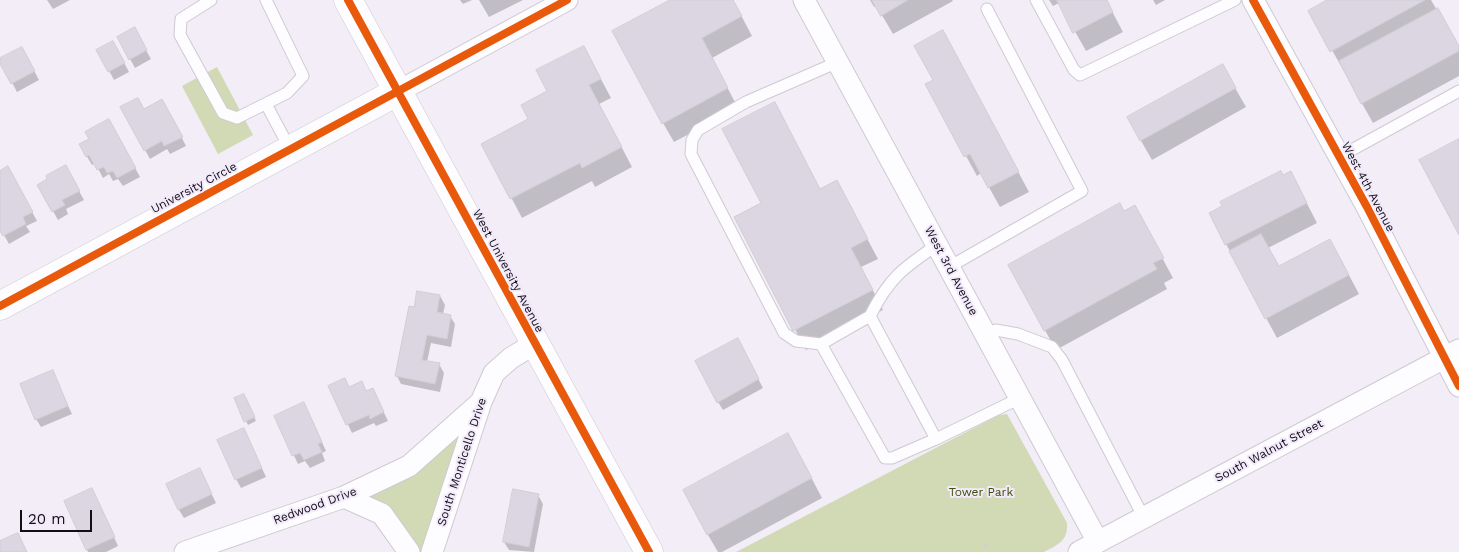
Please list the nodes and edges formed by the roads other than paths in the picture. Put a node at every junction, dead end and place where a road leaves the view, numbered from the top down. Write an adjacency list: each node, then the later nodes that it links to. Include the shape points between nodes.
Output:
1 (211, 0): 13 (lane, via 181,19 180,35 223,113 237,118)
2 (266, 0): 13 (lane, via 303,76 287,93)
3 (348, 0): 11 (street, West University Avenue)
4 (567, 0): 11 (street)
5 (804, 0): 10 (street, West 3rd Avenue)
6 (1036, 0): 7 (lane, via 1074,70 1080,75)
7 (1235, 0)
8 (1253, 0): 15 (street, West 4th Avenue)
9 (987, 9): 17 (lane, via 1082,191)
10 (838, 62): 16 (street, West 3rd Avenue); 22 (lane, via 746,102 698,130 692,140 691,154 784,333 796,341)
11 (398, 91): 14 (street, University Circle); 21 (street, West University Avenue)
12 (1459, 91): 15 (lane)
13 (266, 104): 14 (lane)
14 (290, 149): 18 (street, University Circle)
15 (1339, 157): 23 (street, West 4th Avenue)
16 (937, 245): 17 (street, West 3rd Avenue); 19 (lane, via 905,266 891,280)
17 (949, 267): 20 (street, West 3rd Avenue)
18 (0, 306)
19 (870, 316): 22 (lane); 27 (lane)
20 (985, 333): 25 (street, West 3rd Avenue); 29 (lane, via 996,330 1018,334 1052,347 1062,360)
21 (534, 344): 26 (street, South Monticello Drive, via 494,373); 34 (street, West University Avenue)
22 (820, 344): 27 (lane, via 885,458)
23 (1452, 354): 24 (street, West 4th Avenue); 29 (street, South Walnut Street)
24 (1459, 386)
25 (1020, 398): 27 (lane); 30 (street, West 3rd Avenue)
26 (481, 402): 28 (street, Redwood Drive, via 409,466); 33 (street, South Monticello Drive)
27 (936, 439)
28 (344, 497): 31 (street, Redwood Drive); 32 (street, via 382,514)
29 (1144, 518): 30 (street, South Walnut Street)
30 (1089, 547)
31 (184, 552)
32 (409, 552)
33 (432, 552)
34 (649, 552)

